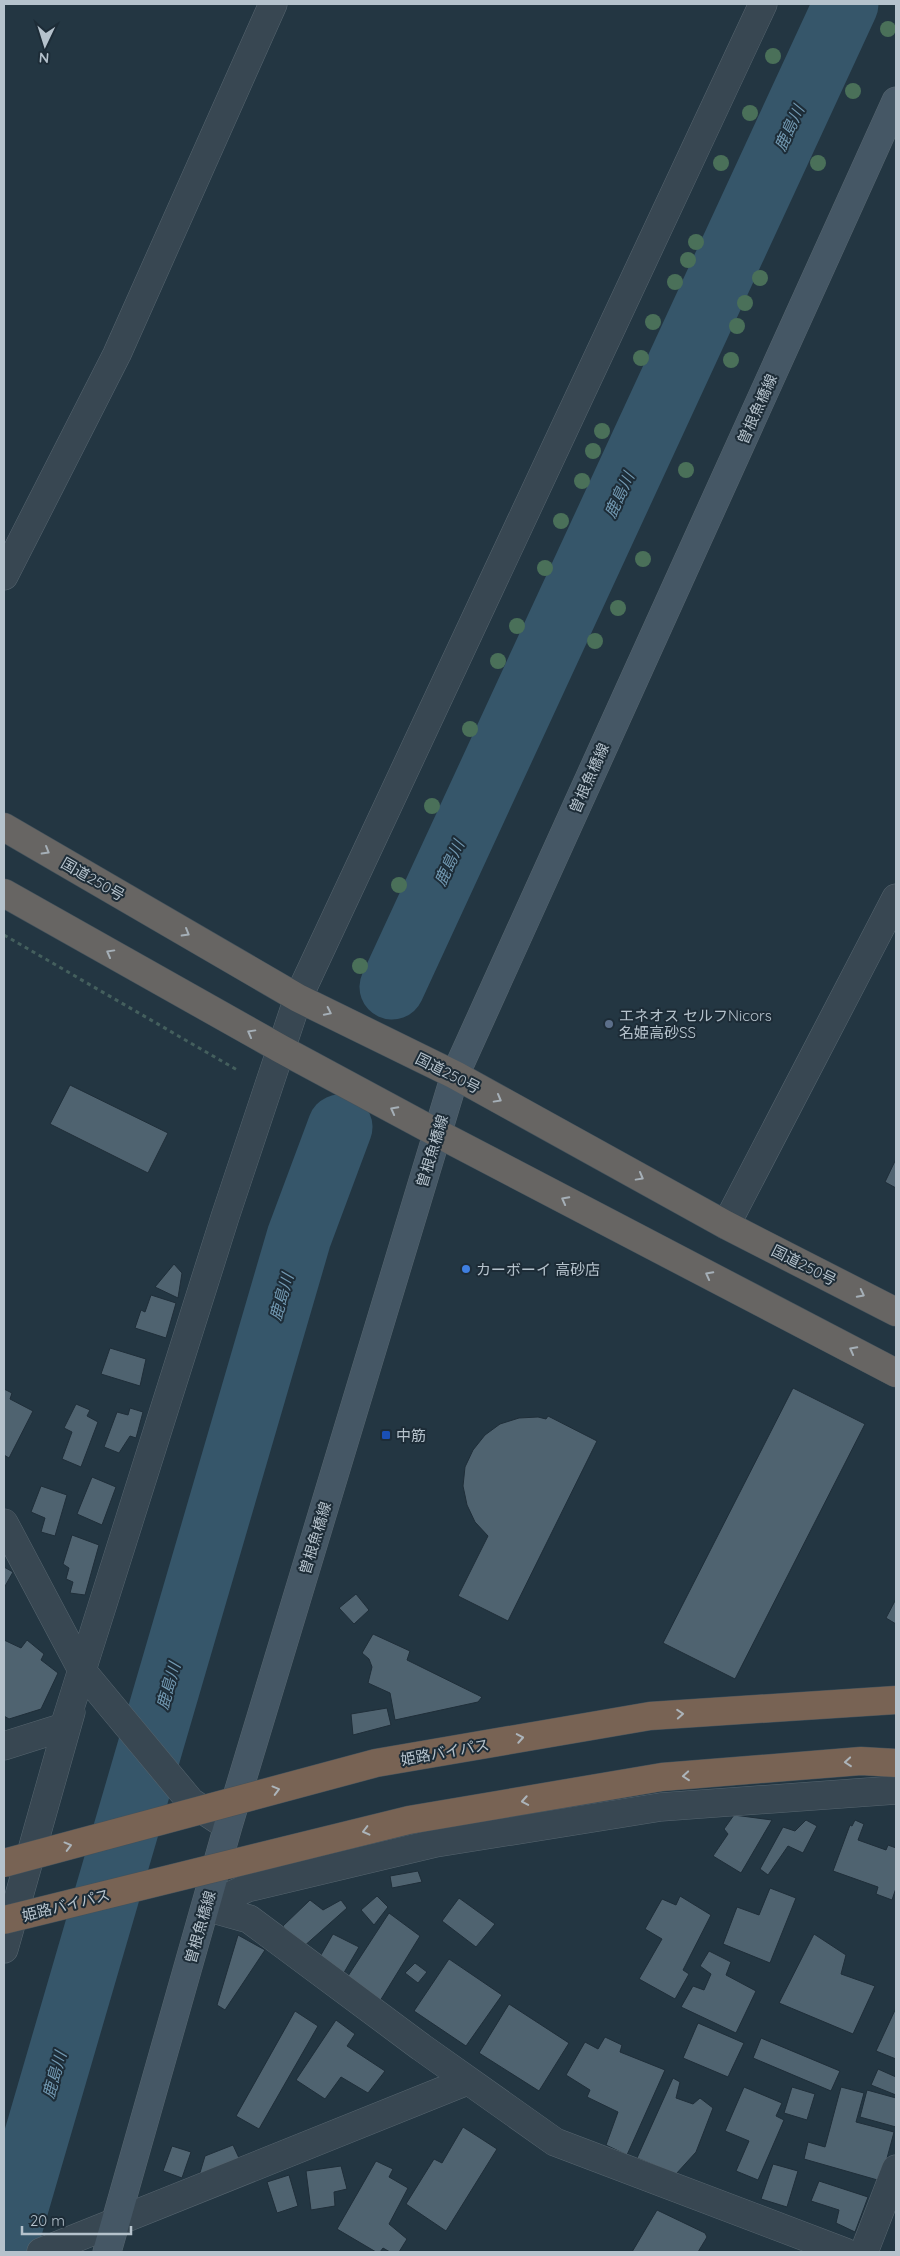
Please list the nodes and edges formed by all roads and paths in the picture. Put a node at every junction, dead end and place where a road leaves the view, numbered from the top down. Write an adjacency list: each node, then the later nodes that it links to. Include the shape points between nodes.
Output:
1 (273, 4): 4 (street, via 117,354)
2 (763, 4): 9 (street)
3 (896, 101): 11 (main road, 曽根魚橋線)
4 (4, 576)
5 (4, 827): 9 (highway, 国道250号, one-way to 9)
6 (4, 893): 10 (highway, one-way to 6)
7 (896, 898): 14 (street)
8 (4, 935): 12 (path)
9 (298, 998): 10 (street); 11 (highway, 国道250号, one-way to 11)
10 (281, 1050): 12 (street); 13 (highway, one-way to 10)
11 (455, 1075): 13 (main road, 曽根魚橋線); 14 (highway, 国道250号, one-way to 14)
12 (267, 1087): 18 (street)
13 (437, 1133): 16 (highway, one-way to 13); 23 (main road, 曽根魚橋線)
14 (726, 1225): 15 (highway, 国道250号, one-way to 15)
15 (896, 1312)
16 (896, 1373)
17 (4, 1523): 18 (street)
18 (83, 1672): 20 (street, via 64,1727); 23 (street, via 192,1802); 27 (street)
19 (896, 1700): 24 (highway, 姫路バイパス, one-way to 19, bridge, via 376,1764 650,1716)
20 (4, 1746)
21 (896, 1763): 26 (highway, 姫路バイパス, one-way to 26, bridge, via 861,1761 662,1778 409,1820)
22 (896, 1790): 25 (street, via 661,1807 436,1843 247,1888)
23 (228, 1826): 25 (main road, 曽根魚橋線)
24 (4, 1863)
25 (206, 1907): 28 (street, via 249,1919); 30 (main road, 曽根魚橋線)
26 (4, 1920)
27 (4, 1949)
28 (467, 2081): 30 (street); 33 (street, via 555,2142)
29 (896, 2169): 34 (street)
30 (116, 2222): 31 (street); 32 (main road, 曽根魚橋線)
31 (41, 2252)
32 (107, 2252)
33 (845, 2252)
34 (864, 2252)

